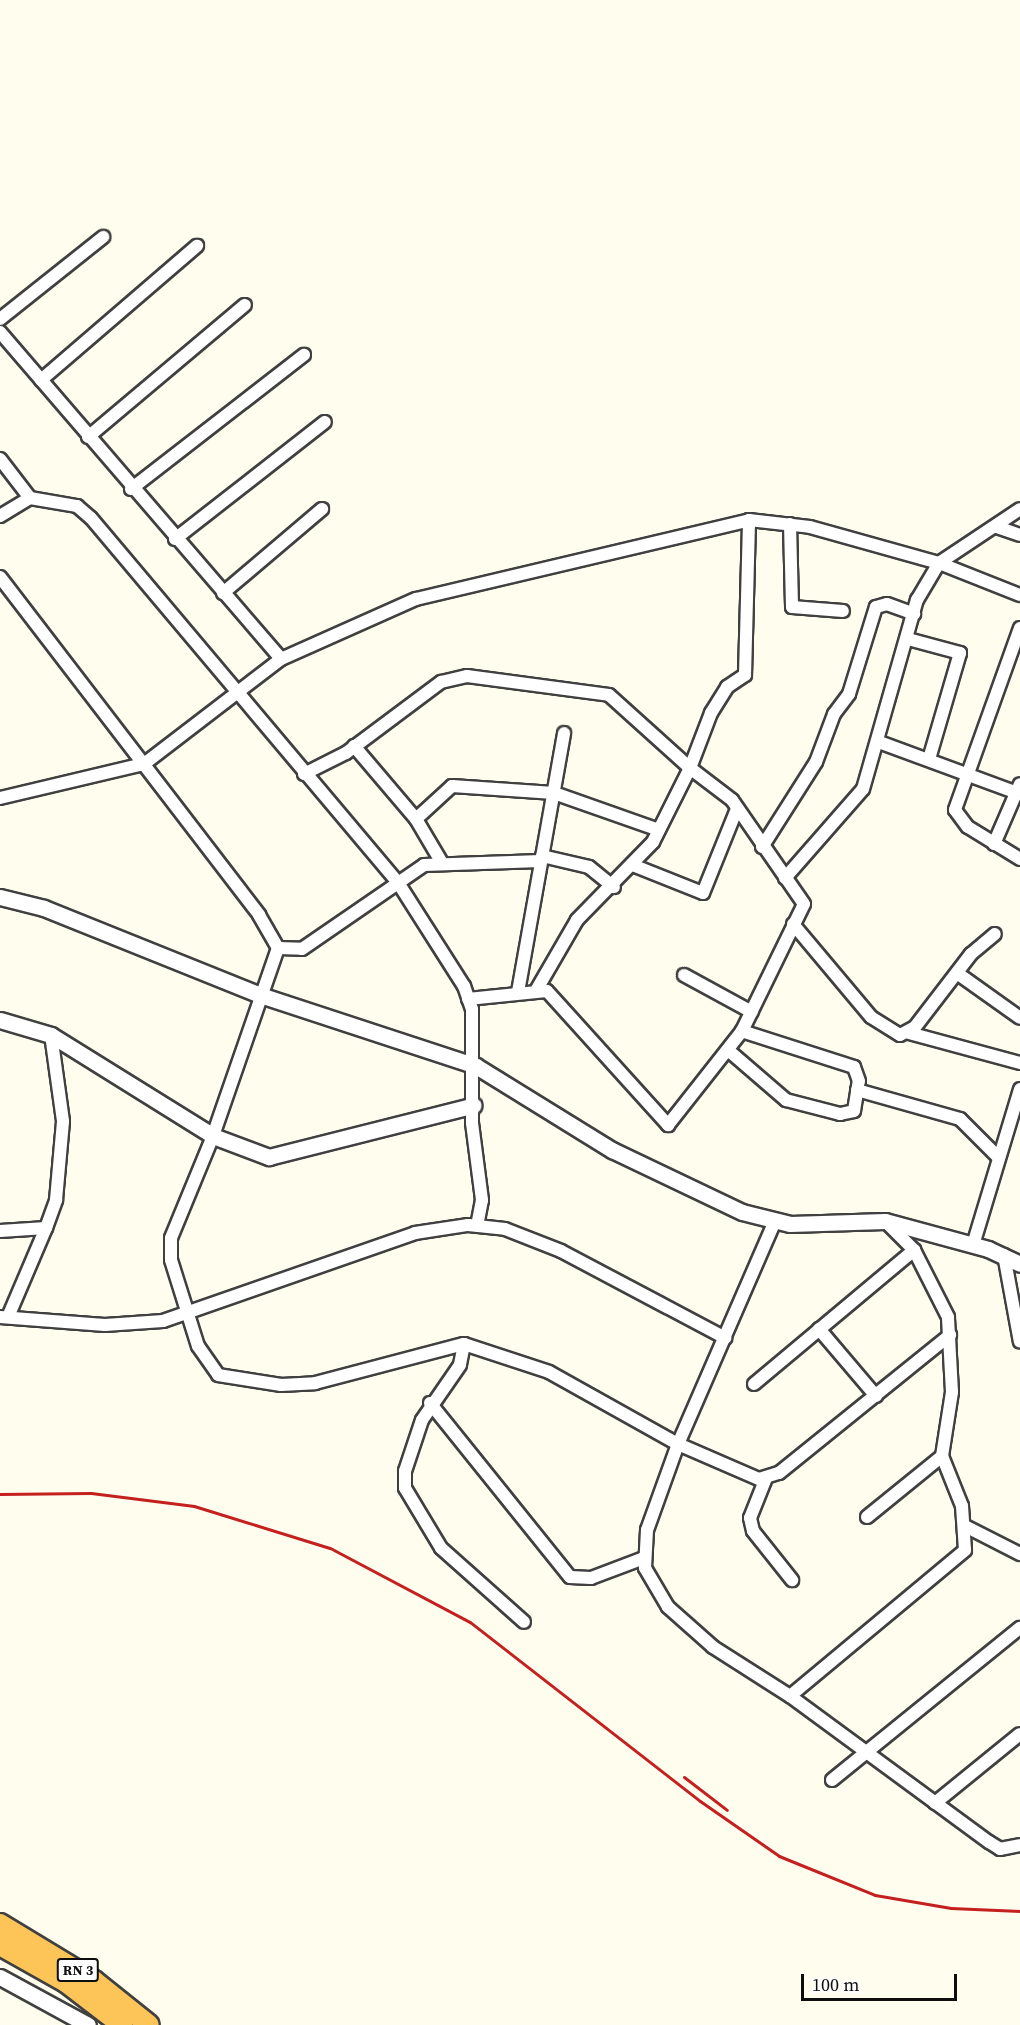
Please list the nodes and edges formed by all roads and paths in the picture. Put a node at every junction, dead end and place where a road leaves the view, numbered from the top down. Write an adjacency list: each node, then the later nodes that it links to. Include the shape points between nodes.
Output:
1 (103, 237): 4 (street)
2 (197, 246): 7 (street)
3 (244, 305): 9 (street)
4 (0, 319)
5 (0, 332): 7 (street)
6 (304, 355): 11 (street)
7 (41, 380): 9 (street)
8 (325, 422): 20 (street)
9 (88, 437): 11 (street)
10 (0, 459): 12 (street)
11 (131, 489): 20 (street)
12 (30, 498): 15 (street); 30 (street, via 77,506 91,518)
13 (322, 509): 23 (street)
14 (1020, 509): 18 (street)
15 (0, 516)
16 (749, 520): 17 (street); 29 (street, via 416,599); 36 (street, via 745,675 728,687 711,713)
17 (790, 524): 21 (street); 25 (street, via 792,607)
18 (997, 527): 19 (street); 21 (street)
19 (1020, 535)
20 (175, 539): 23 (street)
21 (939, 563): 24 (street); 26 (street)
22 (0, 577): 35 (street)
23 (223, 593): 29 (street)
24 (1020, 595)
25 (843, 611)
26 (914, 615): 28 (street); 46 (street, via 887,604 876,607 849,694 831,721 816,762)
27 (1020, 628): 37 (street)
28 (908, 639): 32 (street); 34 (street, via 960,653)
29 (281, 659): 30 (street)
30 (236, 693): 35 (street); 38 (street)
31 (564, 733): 40 (street)
32 (879, 742): 34 (street); 51 (street, via 860,793 845,803 811,853)
33 (354, 746): 36 (street, via 441,682 467,676 609,695); 38 (street); 43 (street)
34 (929, 759): 37 (street)
35 (144, 764): 41 (street); 57 (street, via 260,915)
36 (690, 768): 42 (street, via 721,787); 44 (street)
37 (969, 773): 39 (street); 45 (street, via 955,810)
38 (304, 774): 52 (street)
39 (1019, 790): 45 (street)
40 (554, 793): 43 (street, via 452,786); 44 (street); 47 (street)
41 (0, 798)
42 (737, 809): 46 (street); 50 (street, via 702,892)
43 (416, 819): 49 (street)
44 (659, 830): 50 (street)
45 (994, 844): 48 (street)
46 (762, 847): 51 (street)
47 (542, 858): 49 (street); 53 (street, via 589,867); 61 (street)
48 (1020, 859)
49 (442, 862): 52 (street, via 424,865)
50 (635, 866): 53 (street)
51 (785, 878): 55 (street, via 804,904)
52 (396, 881): 57 (street, via 302,949); 63 (street)
53 (614, 887): 60 (street, via 577,920)
54 (0, 897): 62 (street, via 44,908)
55 (793, 924): 64 (street); 68 (street, via 882,1028)
56 (995, 934): 58 (street)
57 (278, 948): 62 (street)
58 (957, 972): 65 (street); 68 (street)
59 (684, 975): 64 (street)
60 (537, 989): 61 (street); 70 (street, via 570,1012 668,1125)
61 (518, 992): 63 (street)
62 (260, 995): 72 (street); 76 (street)
63 (468, 999): 72 (street)
64 (752, 1012): 67 (street)
65 (1020, 1018)
66 (0, 1020): 69 (street)
67 (742, 1031): 70 (street); 74 (street, via 854,1066)
68 (909, 1033): 71 (street)
69 (51, 1035): 76 (street); 81 (street, via 63,1121 61,1180)
70 (728, 1050): 74 (street, via 786,1100 849,1114)
71 (1020, 1063)
72 (476, 1066): 75 (street); 78 (street, via 612,1150 742,1212)
73 (1020, 1089): 77 (street)
74 (857, 1090): 77 (street, via 960,1119)
75 (474, 1105): 76 (street, via 283,1156 253,1153); 80 (street, via 482,1200)
76 (213, 1137): 86 (street, via 171,1238)
77 (997, 1156): 83 (street)
78 (775, 1221): 79 (street); 90 (street)
79 (885, 1221): 83 (street); 84 (street)
80 (477, 1226): 86 (street, via 415,1233); 90 (street, via 506,1229 561,1251)
81 (46, 1228): 82 (street); 87 (street)
82 (0, 1231)
83 (973, 1245): 85 (street)
84 (914, 1250): 88 (street); 89 (street, via 936,1286)
85 (1014, 1262): 91 (street)
86 (188, 1314): 87 (street, via 133,1325); 92 (street, via 209,1366 233,1381 315,1383)
87 (4, 1317)
88 (819, 1329): 93 (street); 94 (street)
89 (950, 1335): 94 (street); 97 (street, via 952,1392)
90 (724, 1338): 96 (street)
91 (1020, 1342)
92 (464, 1344): 95 (street, via 460,1365); 96 (street, via 549,1371)
93 (754, 1384)
94 (876, 1395): 98 (street, via 779,1473)
95 (430, 1403): 102 (street, via 570,1577 591,1578); 104 (street, via 405,1471 405,1488 441,1548)
96 (678, 1444): 98 (street, via 744,1475); 102 (street, via 647,1530)
97 (942, 1456): 99 (street); 100 (street)
98 (766, 1478): 103 (street, via 750,1518 753,1531)
99 (867, 1516)
100 (965, 1526): 101 (street); 106 (street, via 965,1550)
101 (1020, 1554)
102 (644, 1558): 106 (street, via 652,1584 682,1623)
103 (792, 1580)
104 (524, 1622)
105 (1020, 1629): 108 (street)
106 (790, 1696): 108 (street)
107 (1020, 1734): 110 (street)
108 (866, 1752): 109 (street); 110 (street)
109 (832, 1780)
110 (935, 1803): 111 (street, via 1000,1849)
111 (1020, 1845)
112 (0, 1924): 117 (highway, RN 3, via 94,1981)
113 (0, 1946): 116 (highway, RN 3, via 66,1982)
114 (0, 1977): 115 (street)
115 (88, 2025)
116 (122, 2025)
117 (149, 2025)

